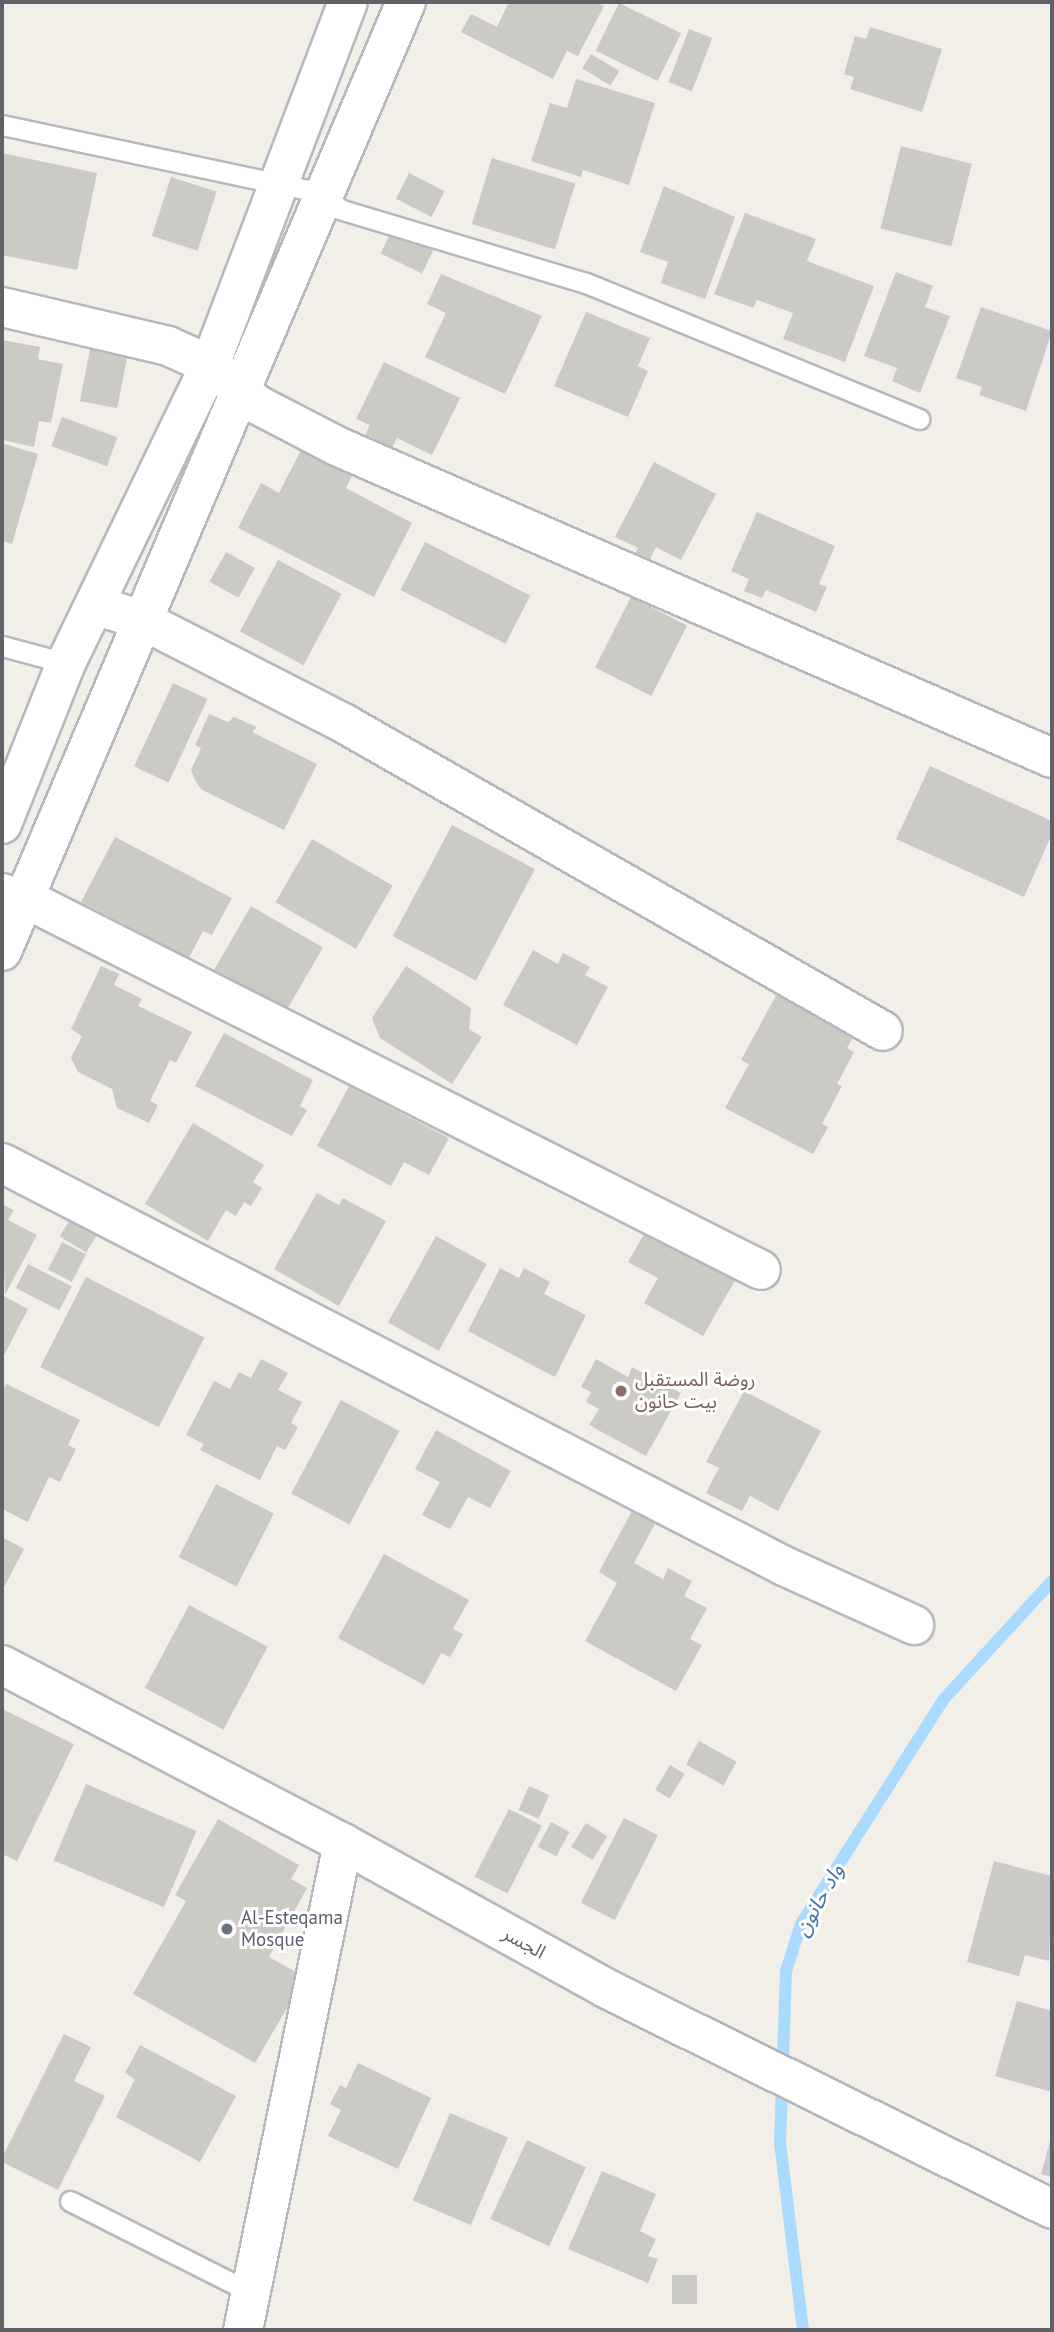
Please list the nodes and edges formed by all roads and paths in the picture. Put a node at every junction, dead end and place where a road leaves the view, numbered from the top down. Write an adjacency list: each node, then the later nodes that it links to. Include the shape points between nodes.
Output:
1 (348, 2): 4 (street)
2 (406, 2): 5 (street)
3 (2, 125): 4 (lane)
4 (279, 183): 5 (lane); 7 (street)
5 (326, 194): 8 (street); 9 (lane, via 339,209 586,283)
6 (2, 307): 7 (street, via 168,346)
7 (210, 365): 8 (street); 10 (street)
8 (242, 393): 11 (street); 14 (street, via 339,447)
9 (919, 419)
10 (95, 605): 11 (street); 13 (street)
11 (144, 621): 16 (street); 18 (street, via 345,724)
12 (2, 646): 13 (lane)
13 (66, 663): 15 (street)
14 (1052, 758)
15 (2, 824)
16 (13, 896): 17 (street); 20 (street)
17 (2, 951)
18 (883, 1031)
19 (2, 1163): 21 (street, via 784,1566)
20 (761, 1270)
21 (914, 1625)
22 (2, 1665): 23 (street, الجسر)
23 (343, 1843): 25 (street, الجسر, via 607,1989); 26 (street)
24 (70, 2201): 26 (lane)
25 (1052, 2209)
26 (250, 2292): 27 (street)
27 (243, 2330)

